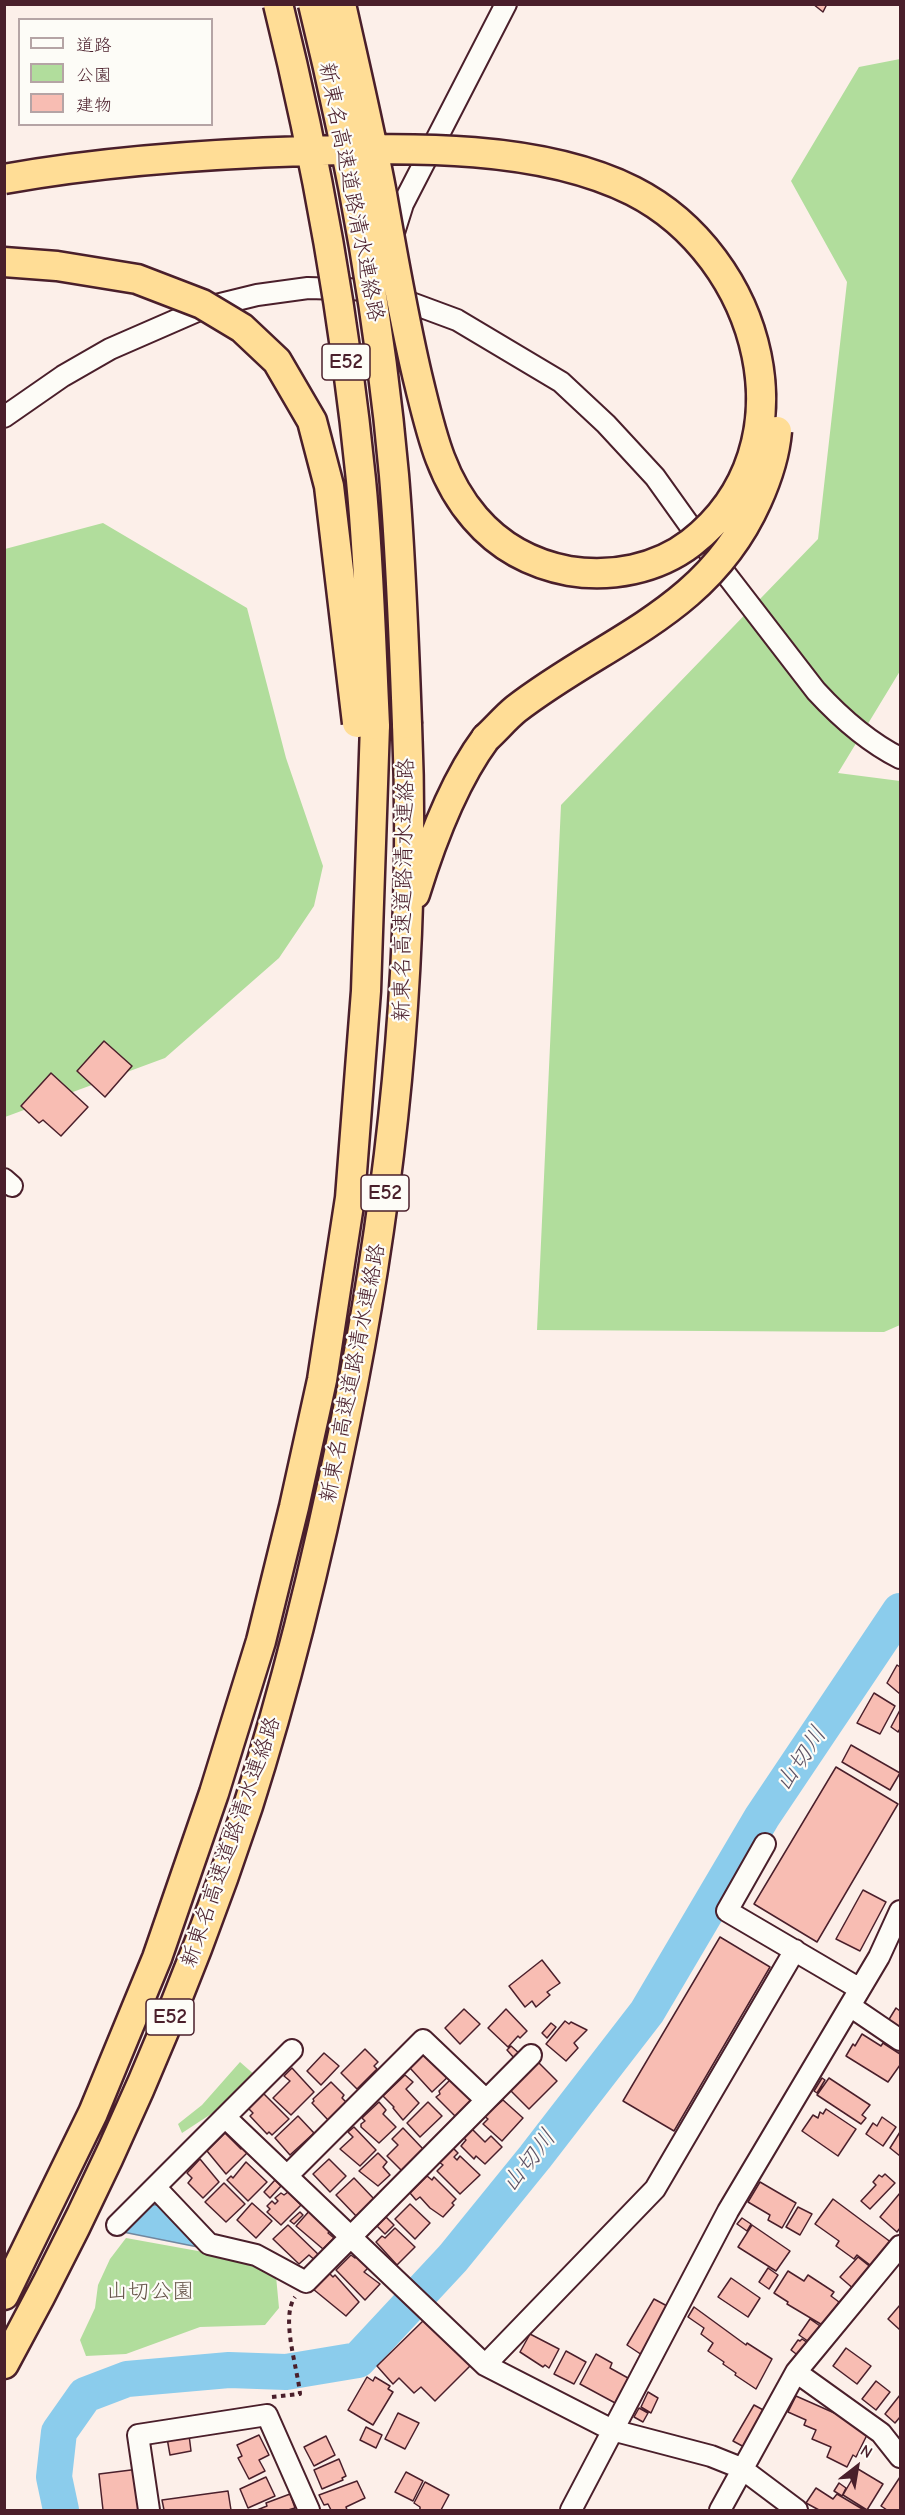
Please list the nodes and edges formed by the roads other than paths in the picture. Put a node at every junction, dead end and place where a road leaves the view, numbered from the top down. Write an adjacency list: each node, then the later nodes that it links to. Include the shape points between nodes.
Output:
1 (278, 4): 10 (highway, 新東名高速道路清水連絡路 / E52, bridge, via 327,232 361,480)
2 (313, 4): 12 (highway, 新東名高速道路清水連絡路 / E52, bridge, via 362,235 394,473 410,800)
3 (341, 4): 6 (highway, bridge, via 373,145 375,157 387,226 409,341 436,452 452,486 495,538 523,556 554,568 589,574 618,572 653,564 681,550 712,526 732,502 744,478 756,449 761,382 753,338 726,276 687,229 634,191 592,173 508,156 375,149 364,149 246,153 153,159)
4 (506, 4): 8 (street, via 403,204)
5 (4, 161): 12 (highway, bridge, via 149,141 245,135 360,131 514,139 601,158 643,176 699,216 741,266 771,334 779,407 776,444 765,484 748,522 721,562 691,592 514,711 486,738 456,786 421,874)
6 (4, 179)
7 (4, 262): 10 (highway, bridge, via 137,279 202,304 242,328 277,361 312,421 329,486)
8 (376, 290): 9 (street, via 308,288 204,308 110,349); 11 (street, via 457,320 561,382 655,477 816,691 867,737)
9 (4, 417)
10 (366, 724): 28 (highway, 新東名高速道路清水連絡路 / E52, via 366,991 350,1198 322,1380 294,1507 261,1641 157,1958 93,2113)
11 (900, 758)
12 (406, 925): 29 (highway, 新東名高速道路清水連絡路 / E52, via 393,1117 370,1294 326,1518 292,1652 248,1806 154,2056 84,2211)
13 (765, 1844): 15 (street, via 727,1911)
14 (900, 1911): 16 (street)
15 (795, 1950): 16 (street); 30 (street, via 656,2189)
16 (860, 1989): 17 (street)
17 (850, 2006): 18 (street); 32 (street, via 728,2211)
18 (900, 2040)
19 (292, 2050): 22 (street)
20 (531, 2055): 21 (street)
21 (486, 2100): 23 (street, via 423,2040); 26 (street)
22 (225, 2117): 23 (street); 24 (street)
23 (287, 2176): 26 (street)
24 (154, 2187): 25 (street); 26 (street, via 209,2244 256,2255 306,2282)
25 (117, 2224)
26 (351, 2237): 30 (street)
27 (900, 2246): 31 (street)
28 (4, 2295)
29 (4, 2364)
30 (485, 2365): 32 (street)
31 (796, 2372): 33 (street, via 881,2433); 34 (street)
32 (612, 2430): 34 (street, via 711,2456); 37 (street)
33 (900, 2457)
34 (741, 2468): 38 (street); 39 (street)
35 (149, 2511): 36 (street, via 138,2435 267,2415)
36 (309, 2511)
37 (571, 2511)
38 (720, 2511)
39 (797, 2511)

